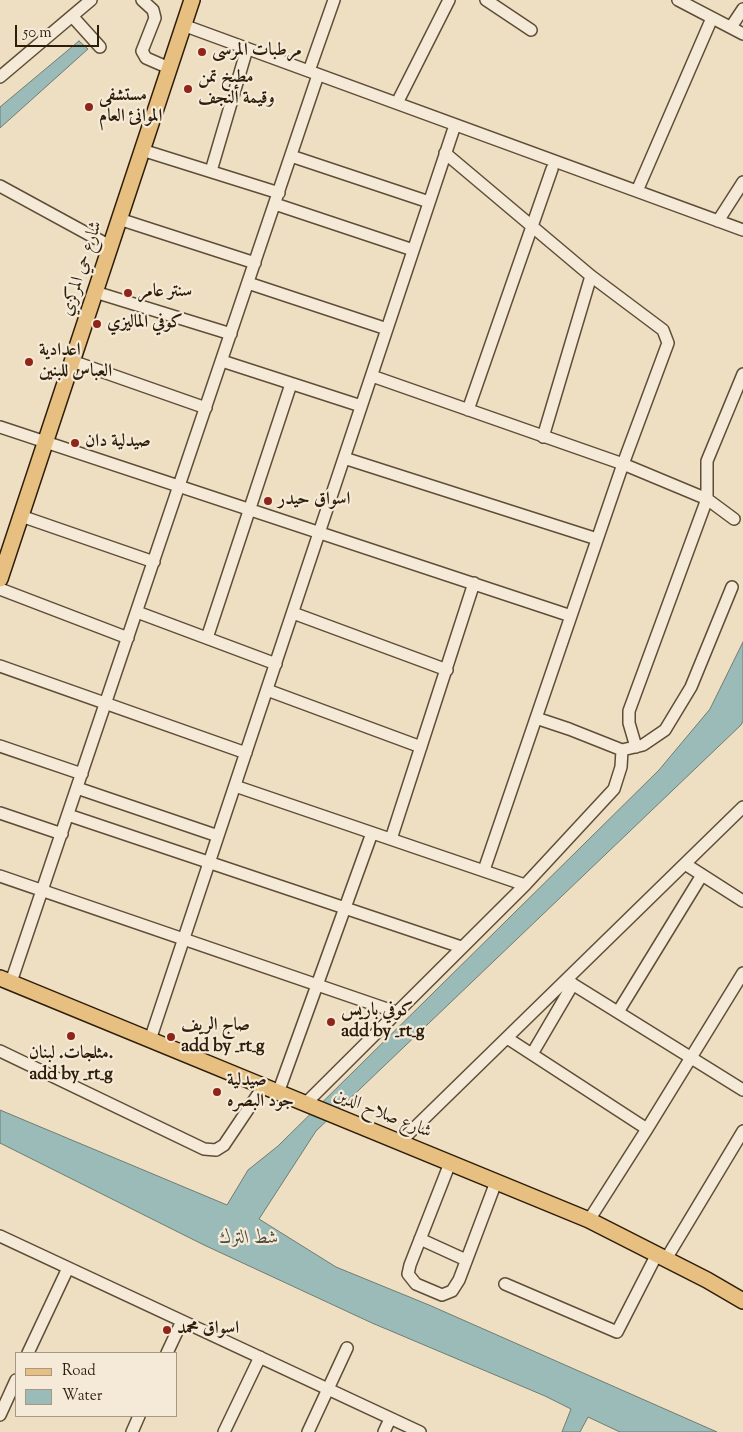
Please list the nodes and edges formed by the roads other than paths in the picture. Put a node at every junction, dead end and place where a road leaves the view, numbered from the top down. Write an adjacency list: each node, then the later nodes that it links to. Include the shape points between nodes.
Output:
1 (142, 0): 17 (street, via 155,18 142,51 146,58)
2 (192, 0): 11 (main road, شارع حي المركزي)
3 (334, 0): 18 (street)
4 (449, 0): 20 (street)
5 (486, 0): 13 (street)
6 (678, 0): 10 (street)
7 (89, 1): 9 (street)
8 (743, 9): 12 (street)
9 (72, 16): 15 (street); 19 (street)
10 (712, 18): 12 (street); 29 (street)
11 (183, 26): 16 (street); 17 (main road, شارع حي المركزي)
12 (731, 27): 14 (street)
13 (532, 30)
14 (743, 34)
15 (100, 47)
16 (247, 49): 18 (street); 26 (street)
17 (169, 68): 22 (main road, شارع حي المركزي)
18 (314, 73): 20 (street); 24 (street)
19 (0, 77)
20 (397, 103): 21 (street)
21 (455, 125): 23 (street); 29 (street)
22 (142, 150): 26 (street); 33 (main road, شارع حي المركزي)
23 (445, 153): 31 (street); 35 (street)
24 (291, 156): 30 (street); 31 (street)
25 (552, 169): 35 (street)
26 (211, 171): 30 (street)
27 (743, 182): 34 (street)
28 (0, 186): 37 (street)
29 (637, 191): 34 (street)
30 (278, 193): 32 (street)
31 (430, 202): 38 (street)
32 (275, 204): 38 (street); 39 (street)
33 (119, 219): 37 (main road, شارع حي المركزي); 39 (street)
34 (718, 220): 36 (street)
35 (531, 226): 40 (street); 52 (street)
36 (743, 230)
37 (110, 246): 42 (main road, شارع حي المركزي)
38 (413, 250): 43 (street)
39 (255, 263): 41 (street)
40 (591, 276): 54 (street); 57 (street, via 663,330 668,343)
41 (248, 283): 43 (street); 44 (street)
42 (95, 292): 44 (street); 45 (main road, شارع حي المركزي)
43 (387, 328): 48 (street)
44 (231, 334): 46 (street)
45 (72, 360): 51 (street); 55 (main road, شارع حي المركزي)
46 (222, 361): 49 (street); 51 (street)
47 (743, 374): 59 (street, via 707,461)
48 (372, 376): 50 (street); 52 (street)
49 (291, 384): 50 (street); 60 (street)
50 (361, 406): 56 (street)
51 (206, 408): 58 (street)
52 (468, 410): 54 (street)
53 (0, 427): 55 (street)
54 (544, 436): 57 (street)
55 (46, 442): 58 (street); 61 (main road, شارع حي المركزي)
56 (344, 458): 63 (street); 64 (street)
57 (622, 464): 59 (street); 64 (street)
58 (179, 486): 60 (street); 65 (street)
59 (707, 499): 62 (street); 83 (street, via 628,712)
60 (250, 509): 63 (street); 74 (street)
61 (21, 516): 65 (street); 66 (main road, شارع حي المركزي)
62 (734, 519)
63 (320, 532): 67 (street); 71 (street)
64 (597, 539): 72 (street)
65 (154, 562): 70 (street)
66 (0, 579)
67 (474, 584): 72 (street); 77 (street)
68 (732, 588): 83 (street, via 691,687 665,730)
69 (0, 589): 73 (street)
70 (137, 612): 73 (street); 74 (street)
71 (293, 613): 75 (street); 77 (street)
72 (571, 616): 80 (street)
73 (128, 638): 79 (street)
74 (207, 638): 75 (street)
75 (276, 664): 78 (street)
76 (0, 666): 79 (street)
77 (447, 670): 82 (street)
78 (267, 690): 82 (street); 85 (street)
79 (105, 704): 85 (street); 86 (street)
80 (536, 718): 84 (street); 98 (street)
81 (0, 746): 86 (street)
82 (421, 747): 95 (street)
83 (636, 747): 84 (street)
84 (622, 750): 101 (street, via 614,789)
85 (246, 753): 87 (street)
86 (82, 774): 88 (street)
87 (235, 786): 92 (street); 94 (street)
88 (77, 788): 91 (street); 94 (street)
89 (743, 808): 97 (street)
90 (0, 813): 93 (street)
91 (68, 815): 93 (street); 96 (street)
92 (372, 833): 95 (street); 104 (street)
93 (62, 834): 102 (street)
94 (218, 836): 96 (street)
95 (391, 839): 98 (street)
96 (210, 863): 104 (street); 105 (street)
97 (685, 864): 99 (street); 109 (street)
98 (484, 870): 101 (street)
99 (702, 875): 103 (street); 112 (street)
100 (0, 876): 102 (street)
101 (526, 885): 106 (street)
102 (42, 891): 105 (street); 108 (street)
103 (743, 901)
104 (345, 908): 106 (street); 110 (street)
105 (184, 940): 110 (street); 114 (street)
106 (461, 947): 111 (street)
107 (743, 973): 117 (street)
108 (6, 980): 114 (main road, شارع صلاح الدين)
109 (570, 982): 112 (street); 113 (street); 116 (street)
110 (317, 986): 111 (street); 120 (street)
111 (396, 1012): 121 (street)
112 (618, 1012): 117 (street)
113 (506, 1038): 116 (street); 124 (street)
114 (150, 1040): 118 (main road, شارع صلاح الدين)
115 (0, 1051): 118 (street, via 204,1149 216,1150 224,1145)
116 (532, 1054): 122 (street)
117 (691, 1058): 119 (street); 122 (street)
118 (263, 1086): 120 (main road, شارع صلاح الدين)
119 (743, 1090)
120 (278, 1093): 121 (main road, شارع صلاح الدين)
121 (305, 1104): 124 (main road, شارع صلاح الدين)
122 (647, 1129): 127 (street)
123 (743, 1132): 130 (street)
124 (399, 1143): 125 (main road, شارع صلاح الدين)
125 (450, 1163): 126 (main road, شارع صلاح الدين); 129 (street)
126 (496, 1182): 127 (main road, شارع صلاح الدين); 131 (street)
127 (589, 1220): 130 (main road, شارع صلاح الدين)
128 (1, 1238): 132 (street)
129 (420, 1239): 131 (street); 131 (street, via 408,1274 416,1284 442,1295 447,1293 459,1280)
130 (662, 1256): 133 (street, via 617,1332); 134 (main road, شارع صلاح الدين)
131 (466, 1260)
132 (68, 1268): 135 (street); 137 (street)
133 (505, 1284)
134 (742, 1299)
135 (182, 1321): 138 (street); 139 (street)
136 (347, 1348): 141 (street)
137 (28, 1352)
138 (167, 1352)
139 (260, 1357): 141 (street); 146 (street)
140 (15, 1382): 142 (street)
141 (328, 1388): 144 (street); 147 (street)
142 (1, 1410)
143 (136, 1417): 145 (street)
144 (390, 1419): 148 (street); 149 (street)
145 (132, 1432)
146 (224, 1432)
147 (308, 1432)
148 (384, 1432)
149 (420, 1432)

